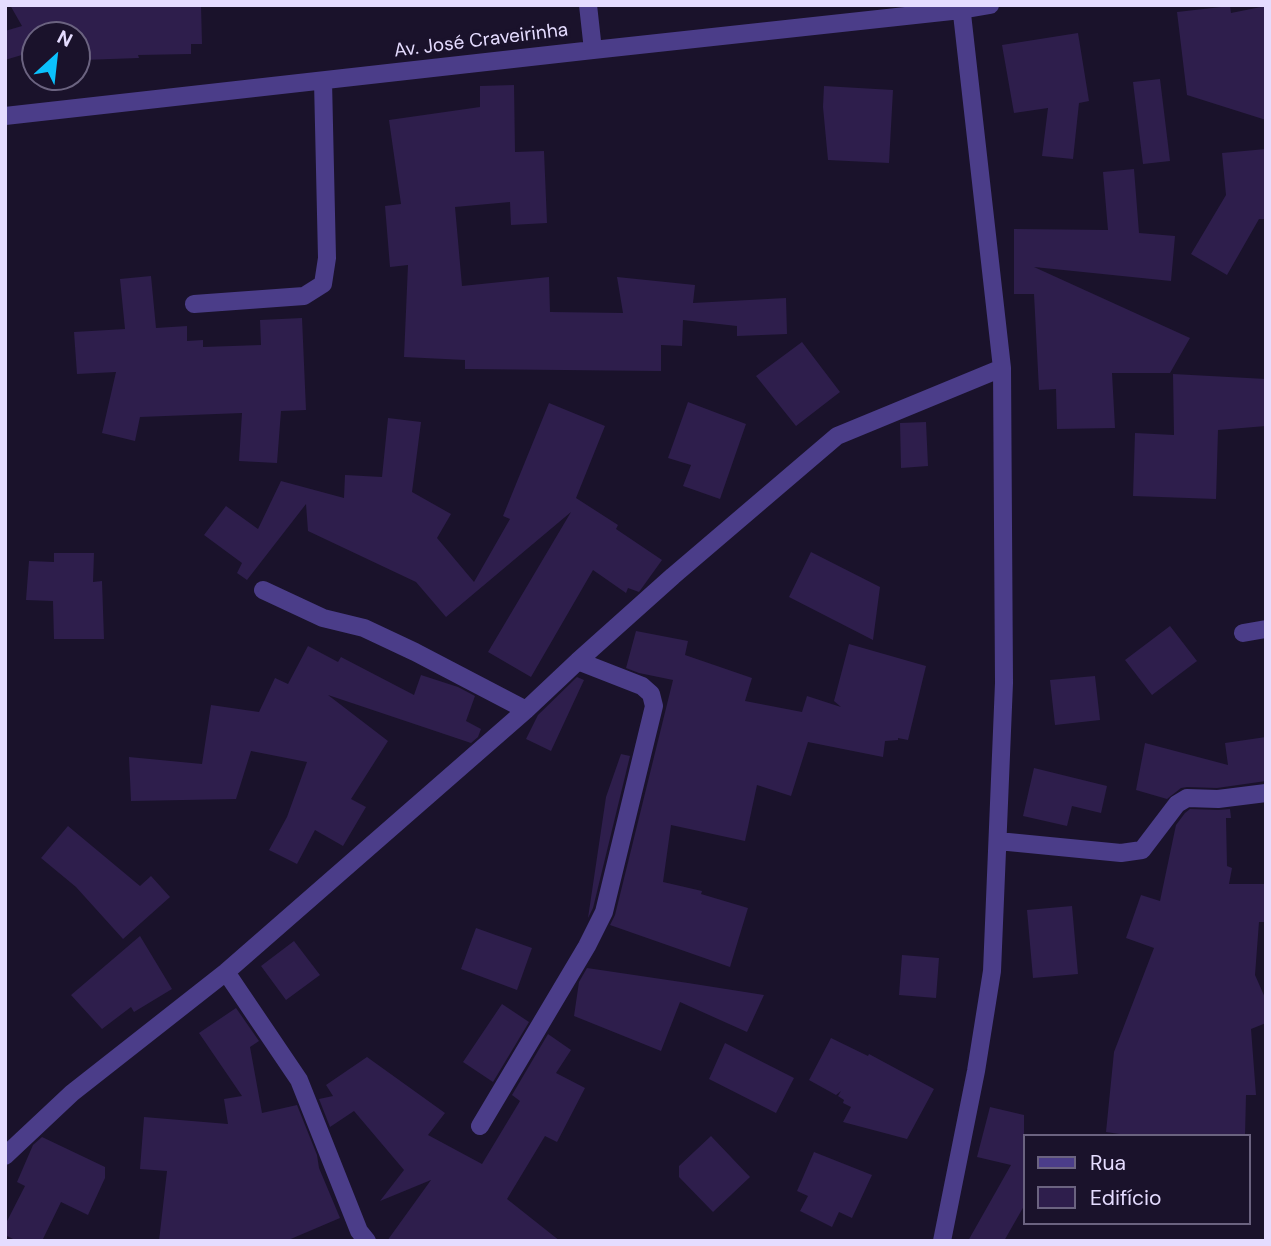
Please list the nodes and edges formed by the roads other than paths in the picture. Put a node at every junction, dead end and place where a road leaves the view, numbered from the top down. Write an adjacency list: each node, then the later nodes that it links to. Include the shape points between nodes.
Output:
1 (588, 5): 4 (street)
2 (990, 5): 3 (street, Av. José Craveirinha)
3 (961, 8): 4 (street, Av. José Craveirinha); 8 (street)
4 (593, 50): 5 (street, Av. José Craveirinha)
5 (323, 81): 6 (street, Av. José Craveirinha); 7 (street, via 327,258 323,284 304,296)
6 (5, 116)
7 (194, 304)
8 (1002, 368): 12 (street, via 836,436); 15 (street, via 1004,683)
9 (263, 590): 13 (street, via 323,618 364,628)
10 (1266, 629): 11 (street)
11 (1243, 633)
12 (578, 661): 13 (street); 17 (street, via 642,686 651,694 654,706 604,912)
13 (526, 710): 16 (street)
14 (1266, 793): 15 (street, via 1187,798 1177,804 1142,850 1121,853)
15 (998, 841): 20 (street, via 992,971)
16 (226, 972): 18 (street, via 72,1093); 19 (street, via 299,1080)
17 (480, 1126)
18 (5, 1156)
19 (367, 1241)
20 (942, 1241)

